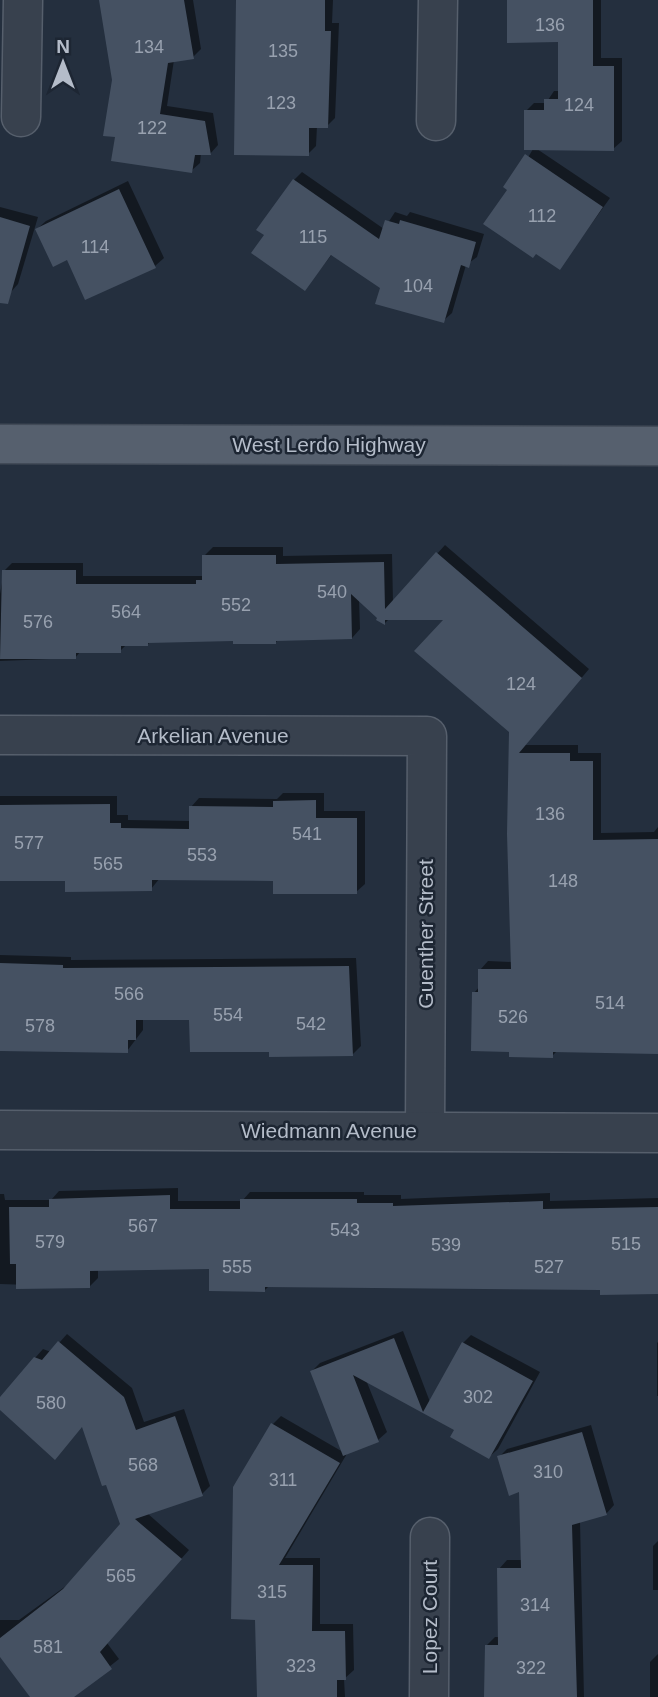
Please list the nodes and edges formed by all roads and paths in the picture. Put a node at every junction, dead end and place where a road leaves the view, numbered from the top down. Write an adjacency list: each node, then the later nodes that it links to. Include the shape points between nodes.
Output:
1 (23, 0): 3 (street)
2 (438, 0): 4 (street)
3 (21, 117)
4 (436, 121)
5 (0, 444): 6 (main road, West Lerdo Highway)
6 (658, 446)
7 (0, 735): 8 (street, Arkelian Avenue)
8 (426, 736): 10 (street, Guenther Street)
9 (0, 1130): 10 (street, Wiedmann Avenue)
10 (425, 1132): 11 (street, Wiedmann Avenue)
11 (658, 1133)
12 (430, 1537): 13 (street, Lopez Court)
13 (429, 1697)

